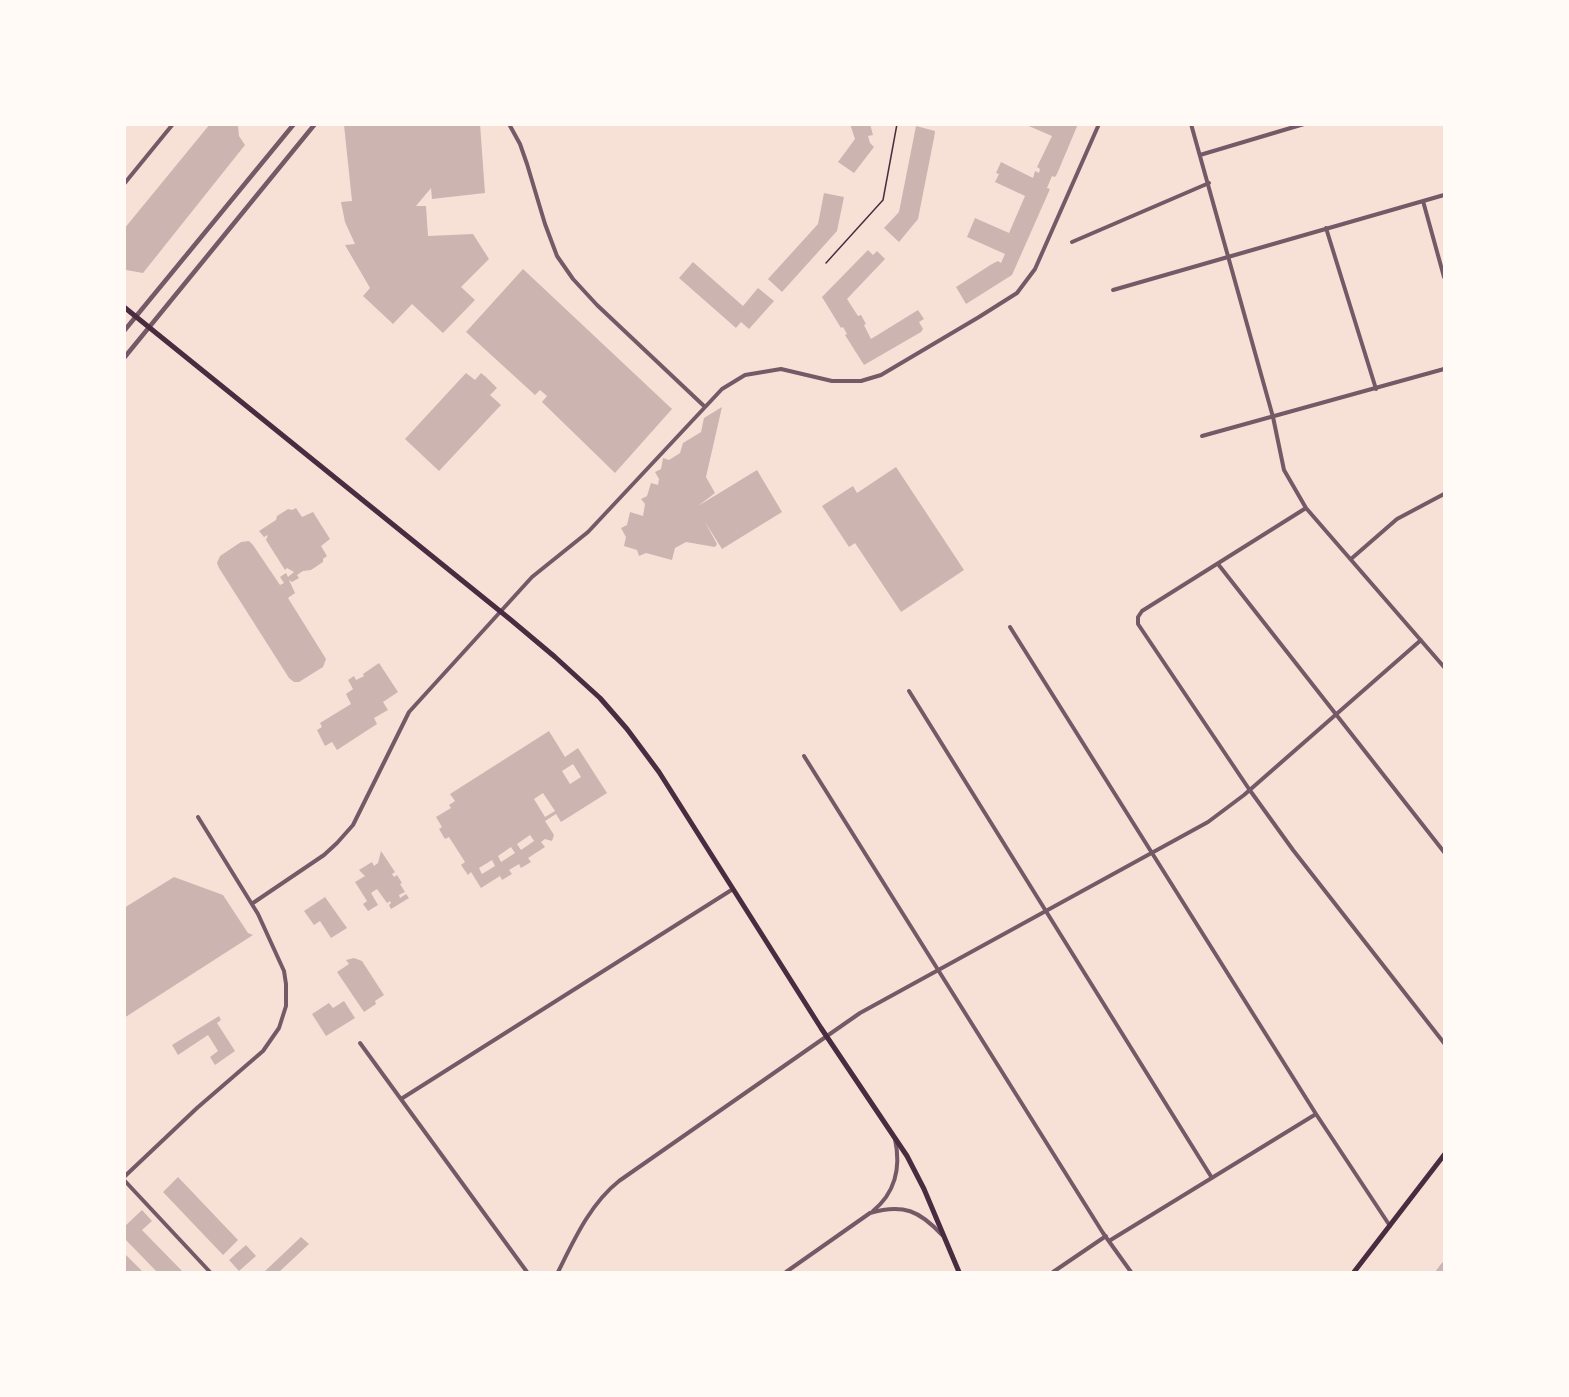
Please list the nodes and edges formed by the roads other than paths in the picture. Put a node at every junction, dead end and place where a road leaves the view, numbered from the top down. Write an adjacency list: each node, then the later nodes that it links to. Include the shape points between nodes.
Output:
1 (173, 124): 10 (street)
2 (294, 124): 19 (street)
3 (315, 124): 20 (street)
4 (509, 124): 25 (street, via 520,144 557,256 597,305)
5 (1099, 124): 25 (street, via 1035,269 1017,292 880,375 861,381 832,381 781,369 766,370 745,375 722,389)
6 (1191, 124): 8 (street)
7 (1304, 124): 8 (street)
8 (1200, 155): 9 (street)
9 (1209, 183): 14 (street); 15 (street)
10 (124, 184)
11 (1444, 195): 12 (street)
12 (1423, 201): 13 (street); 16 (street)
13 (1326, 228): 15 (street); 24 (street)
14 (1072, 243)
15 (1228, 256): 17 (street); 26 (street)
16 (1444, 277)
17 (1113, 290)
18 (124, 307): 19 (main road)
19 (136, 317): 20 (main road); 21 (street)
20 (150, 328): 22 (street); 32 (main road)
21 (124, 331)
22 (124, 358)
23 (1444, 369): 24 (street)
24 (1376, 389): 26 (street)
25 (705, 406): 32 (street, via 588,532 532,577)
26 (1273, 417): 27 (street); 29 (street, via 1284,470)
27 (1202, 436)
28 (1444, 494): 30 (street, via 1397,519)
29 (1306, 508): 30 (street); 31 (street)
30 (1352, 559): 34 (street)
31 (1218, 564): 37 (street); 39 (street, via 1142,611 1137,620)
32 (501, 612): 43 (main road, via 584,683 627,729); 44 (street, via 409,712 353,825 324,855)
33 (1010, 627): 42 (street)
34 (1421, 640): 35 (street); 37 (street)
35 (1444, 667)
36 (909, 691): 45 (street)
37 (1335, 713): 39 (street); 41 (street)
38 (804, 756): 46 (street)
39 (1249, 789): 42 (street, via 1208,822); 48 (street)
40 (198, 817): 44 (street)
41 (1444, 852)
42 (1153, 853): 45 (street); 51 (street)
43 (734, 889): 47 (main road); 50 (street)
44 (253, 903): 54 (street, via 284,971 287,999 279,1028 263,1051)
45 (1045, 911): 46 (street); 55 (street)
46 (938, 970): 47 (street); 59 (street)
47 (826, 1036): 52 (main road); 63 (street, via 613,1185 588,1217)
48 (1444, 1042)
49 (360, 1043): 50 (street)
50 (400, 1099): 62 (street)
51 (1316, 1114): 55 (street); 57 (street)
52 (895, 1139): 56 (street, via 895,1183); 58 (main road, via 917,1174)
53 (1444, 1155): 57 (main road)
54 (124, 1178): 61 (street)
55 (1212, 1178): 60 (street)
56 (870, 1213): 58 (street, via 908,1210 926,1218); 64 (street)
57 (1390, 1226): 68 (main road)
58 (943, 1235): 65 (main road)
59 (1106, 1236): 60 (street); 66 (street)
60 (1109, 1241): 67 (street)
61 (210, 1272)
62 (527, 1272)
63 (558, 1272)
64 (786, 1272)
65 (959, 1272)
66 (1053, 1272)
67 (1131, 1272)
68 (1354, 1272)

